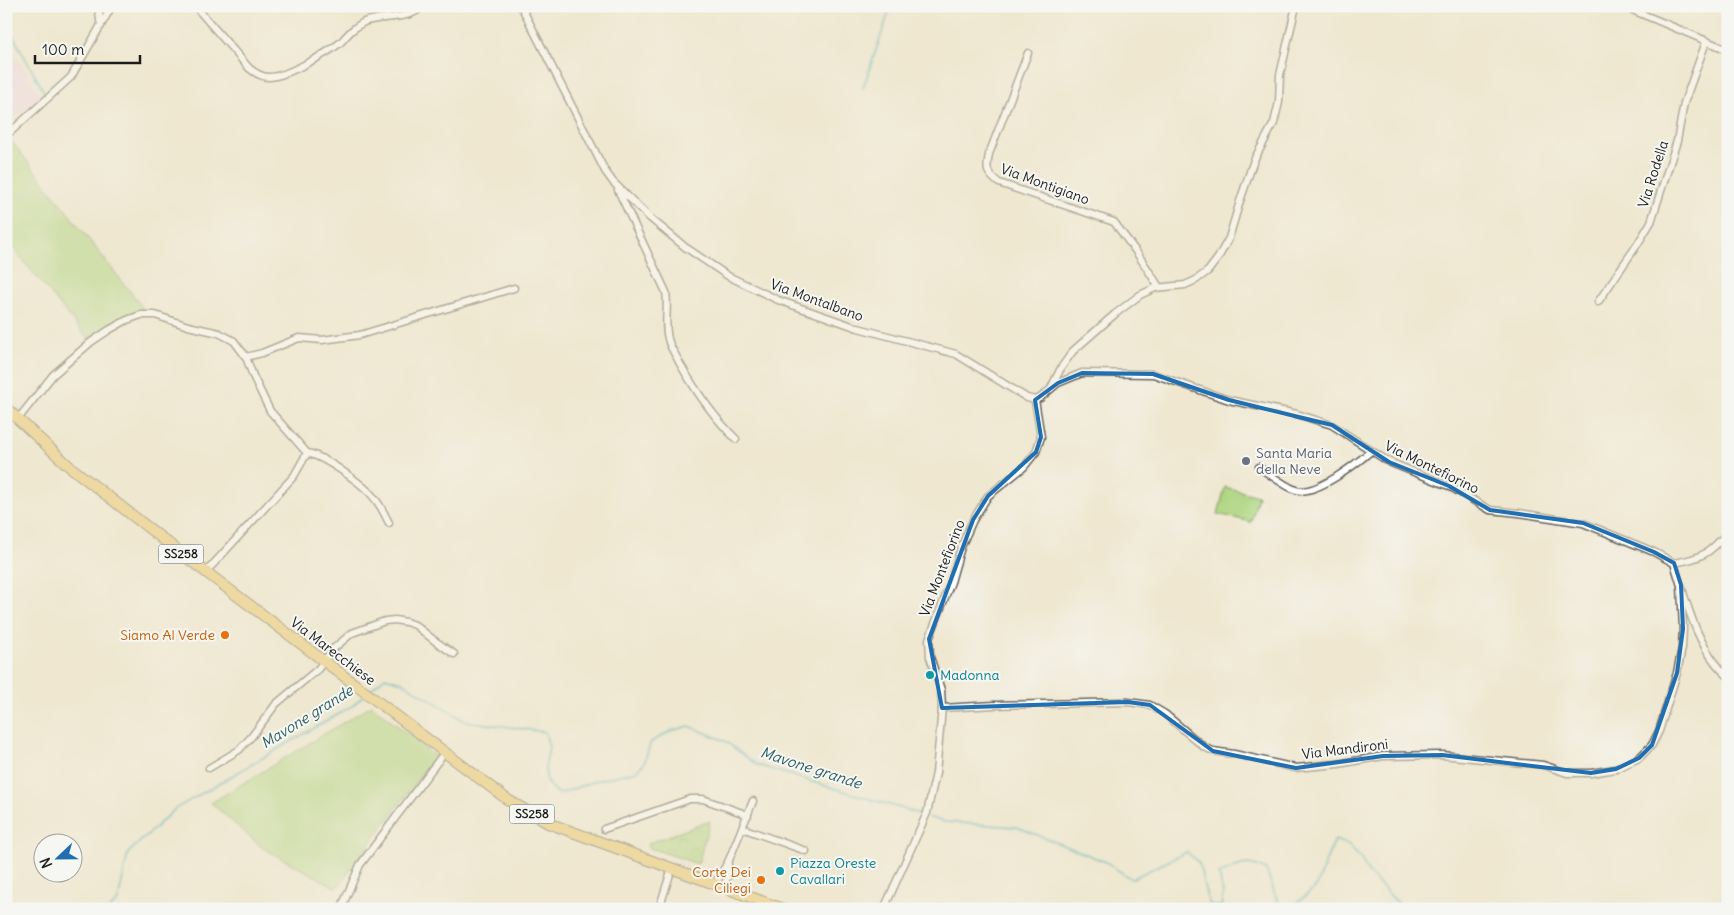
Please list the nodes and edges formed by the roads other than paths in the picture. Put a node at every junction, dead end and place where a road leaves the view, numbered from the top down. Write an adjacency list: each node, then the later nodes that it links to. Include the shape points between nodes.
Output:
1 (98, 6): 8 (street)
2 (112, 6): 8 (street)
3 (194, 6): 4 (street, via 249,68 267,77 278,76 319,57 364,22 414,13)
4 (423, 6)
5 (521, 6): 13 (street, Via Montalbano)
6 (1296, 6): 14 (street, via 1280,75 1274,123 1254,160 1229,238 1208,271 1196,280 1185,285)
7 (1623, 6): 9 (street)
8 (100, 26): 12 (street, via 71,77)
9 (1706, 42): 10 (street); 16 (street, Via Rodella, via 1684,103 1676,141 1650,222)
10 (1728, 50)
11 (1028, 53): 14 (street, Via Montigiano, via 989,154 986,167 990,176 1000,183 1114,222)
12 (6, 136)
13 (613, 182): 19 (street, Via Montalbano, via 685,247 752,289 858,328 956,354); 22 (street, Via Montalbano, via 666,292 668,341 702,400)
14 (1159, 287): 18 (street, via 1140,294 1073,350)
15 (514, 288): 17 (street, via 360,335 322,340 299,338)
16 (1598, 302)
17 (246, 357): 21 (street, via 234,340 219,333 155,315 141,315 109,330 77,354 53,375); 24 (street, via 270,411)
18 (1050, 389): 19 (street, Via Montefiorino); 23 (street, Via Montefiorino, via 1082,373 1153,374 1229,400 1332,425)
19 (1035, 400): 36 (street, Via Montefiorino, via 1041,438 1036,452 988,496 973,520 929,639)
20 (6, 408): 21 (main road, Via Marecchiese / SS258)
21 (18, 419): 29 (main road, Via Marecchiese / SS258, via 69,466)
22 (736, 439)
23 (1371, 451): 25 (street, Via Montefiorino, via 1336,477 1304,490 1295,490); 28 (street, Via Montefiorino, via 1389,462 1449,486 1490,510 1583,523)
24 (307, 453): 26 (street, via 336,466 365,489 375,498); 29 (street, via 294,476)
25 (1259, 467)
26 (389, 523)
27 (1728, 532): 28 (street, via 1702,556)
28 (1674, 563): 30 (street)
29 (206, 572): 34 (main road, Via Marecchiese / SS258)
30 (1681, 585): 31 (street); 32 (street, Via Mandironi)
31 (1696, 627): 32 (street, via 1686,626); 35 (street, via 1715,662)
32 (1684, 629): 36 (street, Via Mandironi, via 1677,673 1652,745 1639,758 1624,766 1591,774 1567,773 1543,765 1442,755 1383,756 1296,768 1213,751 1150,705 1128,702)
33 (454, 654): 34 (street, via 415,625 395,620 352,634)
34 (323, 661): 37 (main road, Via Marecchiese / SS258); 38 (street, via 318,669 276,704 239,750)
35 (1728, 676)
36 (942, 708): 49 (street, Via Montefiorino, via 936,773 927,813)
37 (444, 752): 44 (main road, Via Marecchiese / SS258, via 508,800 548,823); 46 (street, via 360,865)
38 (209, 768)
39 (753, 801): 40 (street)
40 (748, 815): 41 (street); 42 (street, via 690,798)
41 (742, 828): 43 (street); 45 (street)
42 (604, 829)
43 (806, 851)
44 (672, 868): 45 (main road, Via Marecchiese / SS258); 47 (street)
45 (720, 885): 48 (main road, Via Marecchiese / SS258)
46 (341, 909)
47 (659, 909)
48 (783, 909)
49 (884, 909)

